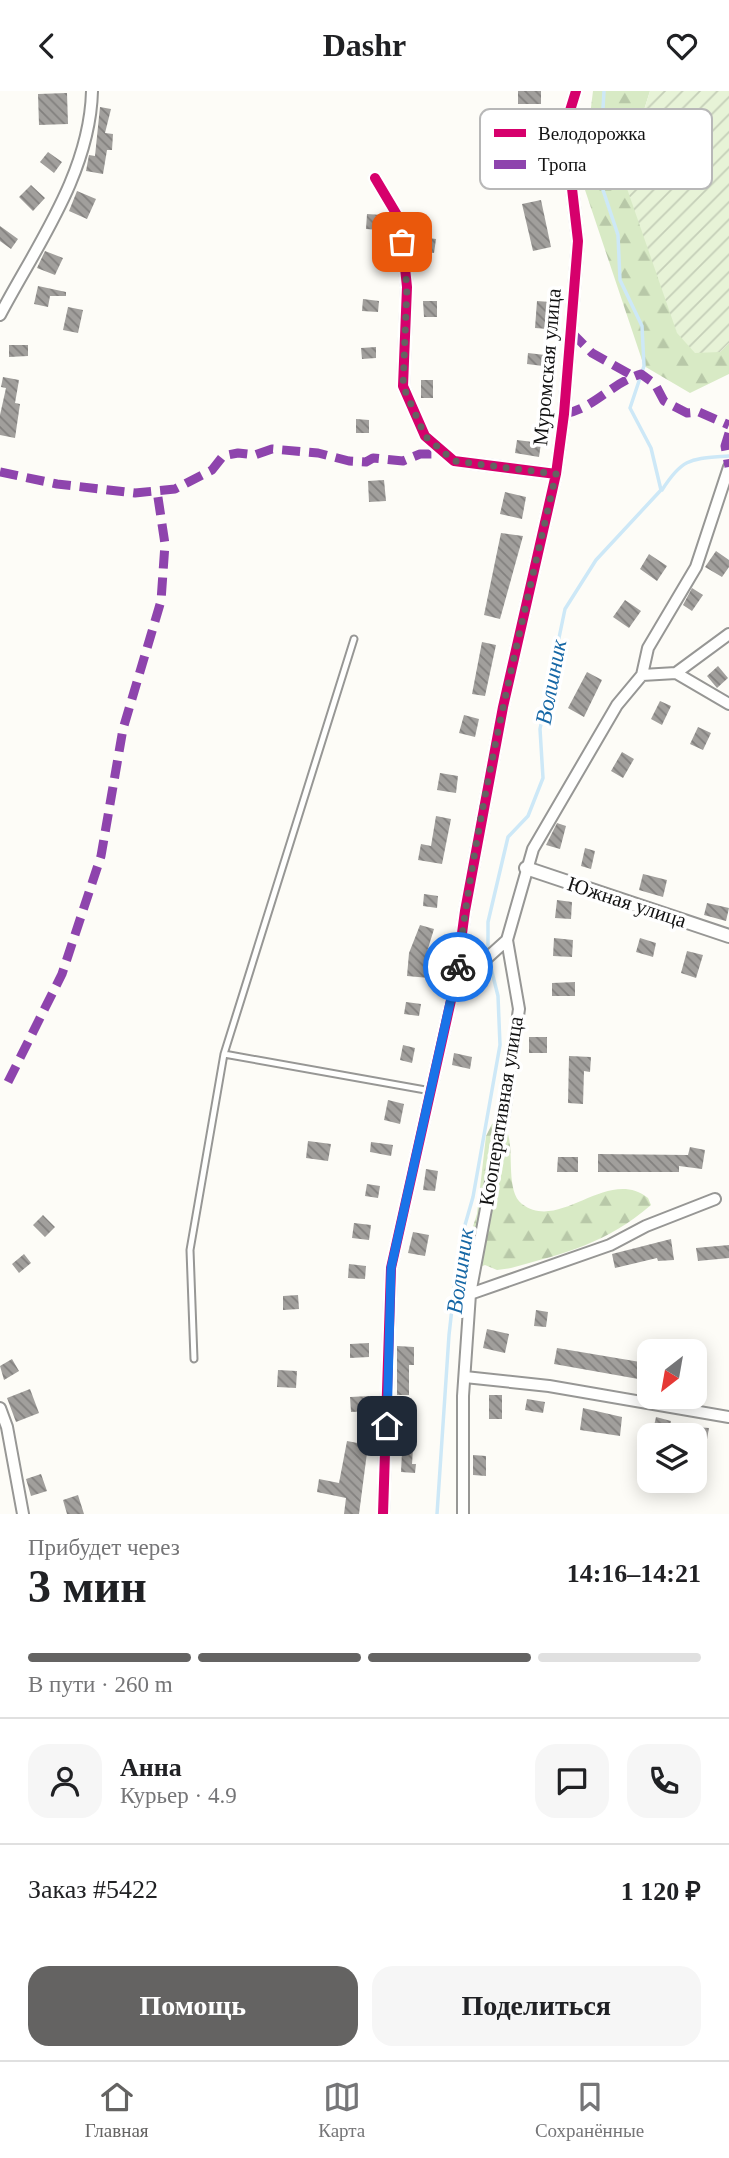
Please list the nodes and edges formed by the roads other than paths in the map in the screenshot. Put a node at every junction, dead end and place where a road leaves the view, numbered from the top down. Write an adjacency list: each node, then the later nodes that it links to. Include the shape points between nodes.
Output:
1 (92, 91): 6 (street, via 91,116 75,175)
2 (576, 91): 3 (street, Муромская улица)
3 (570, 109)
4 (375, 178): 8 (street, via 400,220 407,287 403,386 425,436 454,461)
5 (572, 189): 8 (street, Муромская улица, via 578,241 567,398)
6 (0, 315)
7 (729, 467): 12 (street, Кооперативная улица, via 696,566 648,648)
8 (556, 474): 17 (street, Муромская улица, via 503,707)
9 (729, 634): 11 (street)
10 (354, 639): 18 (lane)
11 (677, 673): 12 (street); 13 (street)
12 (642, 675): 14 (street, Кооперативная улица, via 591,748)
13 (729, 704)
14 (526, 869): 15 (street, Южная улица); 16 (street, Кооперативная улица)
15 (729, 936)
16 (507, 940): 17 (street, via 476,968); 21 (street, Кооперативная улица, via 519,1009)
17 (456, 978): 19 (street, Муромская улица)
18 (224, 1054): 19 (lane); 22 (lane, via 190,1250)
19 (431, 1091): 27 (street, Муромская улица, via 391,1268)
20 (715, 1199): 21 (street, via 610,1245)
21 (470, 1294): 23 (street, Кооперативная улица)
22 (194, 1359)
23 (465, 1377): 25 (street, via 549,1386); 28 (street, Кооперативная улица)
24 (0, 1408): 26 (street)
25 (729, 1417)
26 (23, 1514)
27 (383, 1514)
28 (463, 1514)

